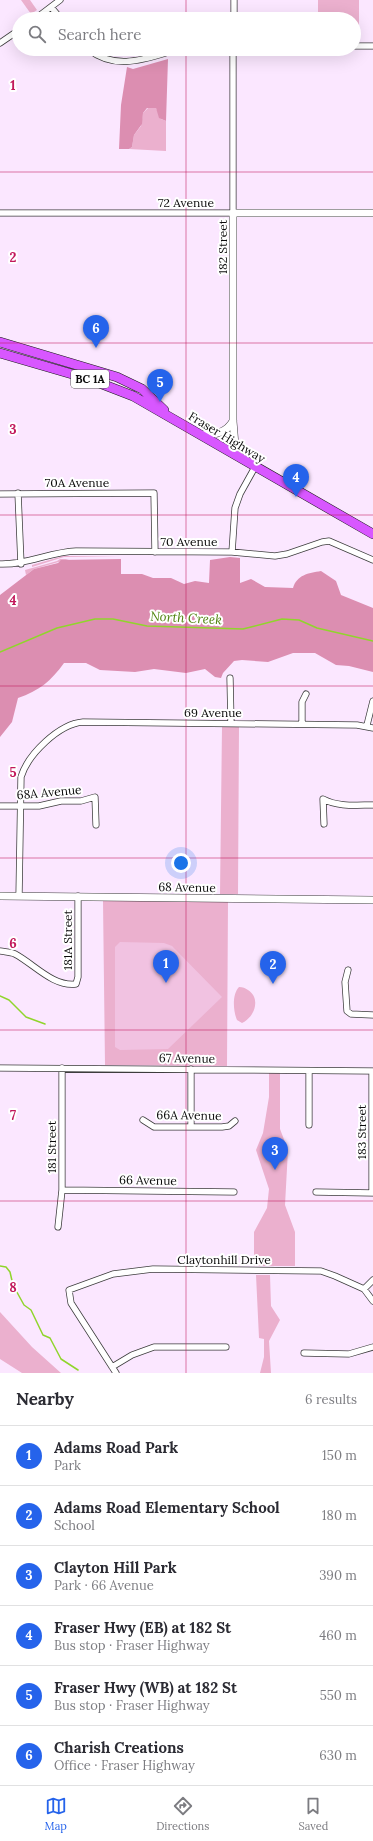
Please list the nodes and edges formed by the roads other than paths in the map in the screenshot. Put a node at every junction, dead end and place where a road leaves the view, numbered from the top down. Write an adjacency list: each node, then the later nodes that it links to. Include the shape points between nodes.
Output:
1 (60, 0): 3 (street)
2 (234, 0): 6 (street)
3 (52, 8): 4 (street); 5 (street)
4 (46, 12)
5 (55, 12)
6 (234, 12)
7 (12, 35): 8 (street)
8 (0, 43)
9 (361, 46): 10 (street)
10 (373, 46)
11 (100, 56): 12 (street, via 131,62)
12 (153, 56)
13 (233, 56): 15 (street, 182 Street)
14 (0, 213): 15 (street, 72 Avenue)
15 (233, 213): 16 (street, 72 Avenue); 20 (street, 182 Street)
16 (373, 213)
17 (0, 342): 19 (main road, Fraser Highway / BC 1A, via 117,377 142,389)
18 (0, 353): 19 (main road, Fraser Highway / BC 1A, via 116,389)
19 (174, 419): 21 (main road, Fraser Highway / BC 1A)
20 (233, 421): 21 (street, via 226,430); 22 (street, 182 Street)
21 (201, 435): 23 (main road, Fraser Highway / BC 1A)
22 (235, 445)
23 (256, 467): 26 (main road, Fraser Highway / BC 1A); 28 (street, via 235,508)
24 (18, 493): 25 (street, 70A Avenue); 27 (street, 70A Avenue, via 154,493); 31 (street)
25 (0, 494)
26 (373, 534)
27 (154, 552): 28 (street, 70 Avenue); 31 (street, 70 Avenue, via 64,552)
28 (232, 552): 29 (street, 70 Avenue, via 275,556 329,541)
29 (373, 560)
30 (0, 564): 31 (street, 70 Avenue)
31 (21, 564)
32 (230, 678): 35 (street)
33 (306, 694): 36 (street, via 302,702)
34 (373, 701): 37 (street)
35 (231, 723): 36 (street, 69 Avenue); 41 (street, 69 Avenue, via 70,724 55,733 23,769)
36 (302, 724): 37 (street, 69 Avenue)
37 (367, 726): 38 (street, 69 Avenue)
38 (373, 728)
39 (373, 805): 42 (street, via 331,803 323,799)
40 (0, 806): 41 (street, 68A Avenue)
41 (19, 806): 43 (street, 68A Avenue, via 81,802 95,797); 45 (street)
42 (324, 824)
43 (96, 825)
44 (0, 896): 45 (street, 68 Avenue)
45 (19, 896): 46 (street, 68 Avenue)
46 (78, 896): 47 (street, 68 Avenue); 48 (street, 181A Street, via 76,984 68,985 53,979 14,954)
47 (373, 900)
48 (0, 951)
49 (348, 970): 50 (street, via 345,982 348,1013)
50 (373, 1015)
51 (0, 1068): 52 (street, 67 Avenue)
52 (62, 1068): 53 (street, 67 Avenue); 60 (street, 181 Street)
53 (191, 1069): 54 (street, 67 Avenue); 59 (street)
54 (309, 1071): 55 (street, 67 Avenue); 58 (street)
55 (373, 1071): 63 (street, 183 Street)
56 (143, 1120): 59 (street, 66A Avenue, via 154,1127)
57 (234, 1122): 59 (street, 66A Avenue, via 222,1127)
58 (309, 1124)
59 (191, 1127)
60 (62, 1190): 61 (street, 66 Avenue); 64 (street, 181 Street)
61 (234, 1192)
62 (316, 1192): 63 (street)
63 (373, 1193)
64 (58, 1227)
65 (373, 1280): 66 (street)
66 (364, 1289): 67 (street, Claytonhill Drive); 71 (street, Claytonhill Drive, via 320,1271 153,1269 113,1274 68,1290 71,1303)
67 (373, 1301)
68 (373, 1346): 70 (street, via 350,1354)
69 (226, 1347): 71 (street, via 154,1347 132,1355)
70 (304, 1353)
71 (112, 1367): 72 (street)
72 (116, 1373)

